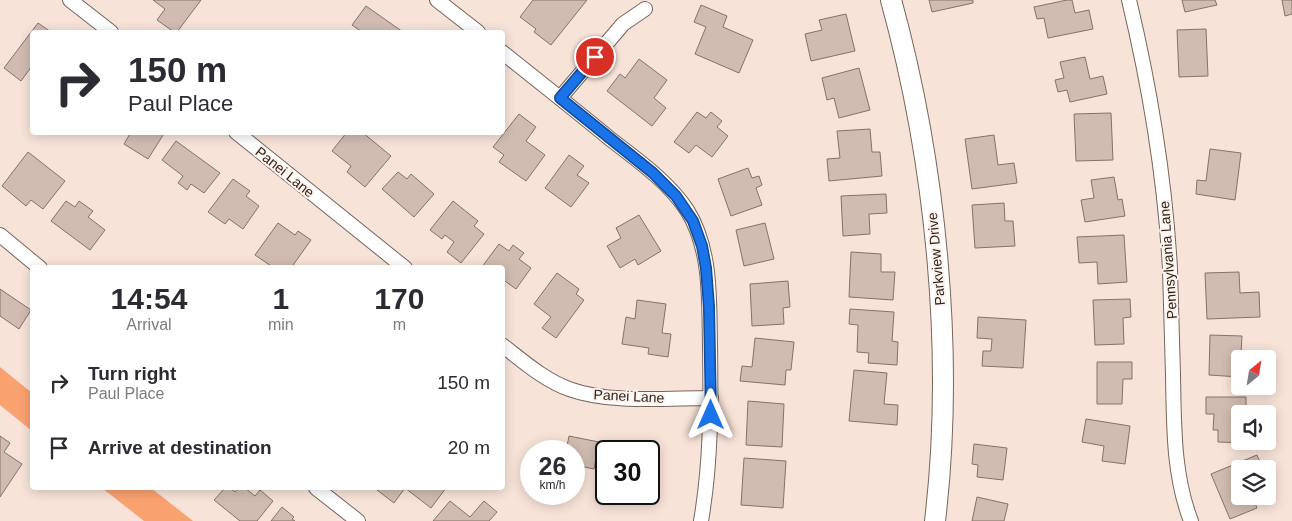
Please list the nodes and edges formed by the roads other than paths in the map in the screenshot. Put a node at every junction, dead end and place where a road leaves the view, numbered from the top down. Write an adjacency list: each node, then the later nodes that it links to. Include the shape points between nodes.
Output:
1 (70, 0): 6 (street)
2 (437, 0): 7 (street)
3 (891, 0): 19 (street, Parkview Drive, via 917,113 935,242 942,327 942,409)
4 (1129, 0): 20 (street, Pennsylvania Lane, via 1148,88 1161,174 1170,276 1176,453 1180,487)
5 (645, 9): 9 (street, via 623,24)
6 (108, 30)
7 (475, 30)
8 (505, 54): 9 (street)
9 (560, 98): 15 (street, via 653,173 676,196 693,221 706,268)
10 (240, 135): 13 (street, Panei Lane)
11 (0, 235): 12 (street)
12 (36, 265)
13 (401, 265)
14 (505, 347): 15 (street, Panei Lane, via 543,376 585,393 617,398)
15 (711, 398): 18 (street)
16 (319, 490): 17 (street)
17 (358, 521)
18 (702, 521)
19 (935, 521)
20 (1191, 521)

